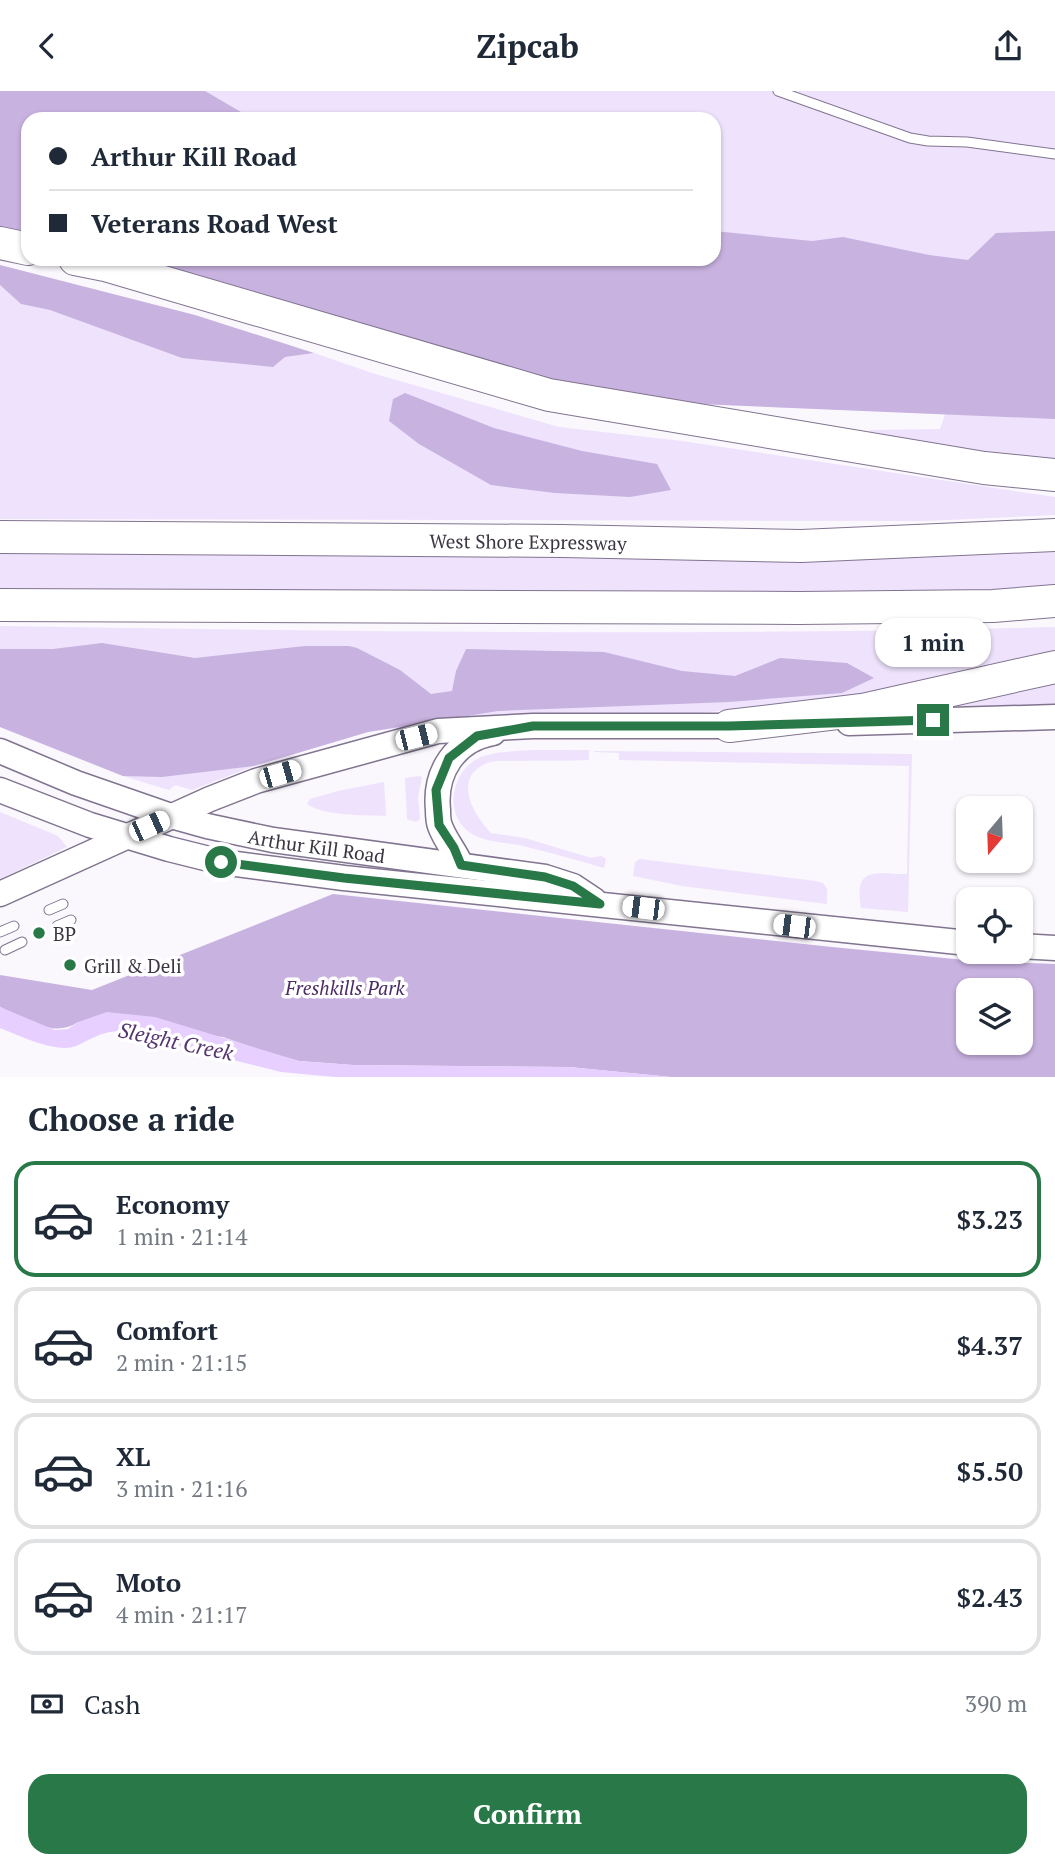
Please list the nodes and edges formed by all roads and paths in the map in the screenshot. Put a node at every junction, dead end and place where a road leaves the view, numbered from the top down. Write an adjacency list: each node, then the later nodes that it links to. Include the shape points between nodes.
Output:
1 (778, 91): 2 (lane, via 910,138)
2 (1055, 154)
3 (0, 243): 4 (highway)
4 (21, 248)
5 (105, 266): 6 (highway, via 550,395 971,466)
6 (1055, 475)
7 (1055, 535): 8 (highway, West Shore Expressway, via 801,546)
8 (0, 537)
9 (1055, 601): 10 (highway, via 799,608)
10 (0, 605)
11 (1055, 667): 14 (highway, via 862,710)
12 (1055, 717): 14 (street)
13 (533, 726): 14 (street); 17 (street, via 438,731 256,781); 19 (street, via 477,736 449,758 436,790 439,825)
14 (729, 726)
15 (0, 751): 17 (street, Arthur Kill Road)
16 (0, 790): 18 (street, Arthur Kill Road)
17 (171, 817): 18 (street); 19 (street, Arthur Kill Road, via 273,840)
18 (127, 836): 20 (street); 22 (street, Arthur Kill Road, via 221,862)
19 (461, 865): 22 (street, Arthur Kill Road, via 545,877 573,886)
20 (0, 894)
21 (63, 904): 23 (lane)
22 (600, 904): 29 (street, Arthur Kill Road)
23 (49, 910)
24 (71, 920): 26 (lane)
25 (14, 926): 27 (lane)
26 (57, 926)
27 (0, 932)
28 (22, 942): 32 (lane)
29 (956, 942)
30 (1033, 947): 31 (street)
31 (1055, 948)
32 (5, 950)

